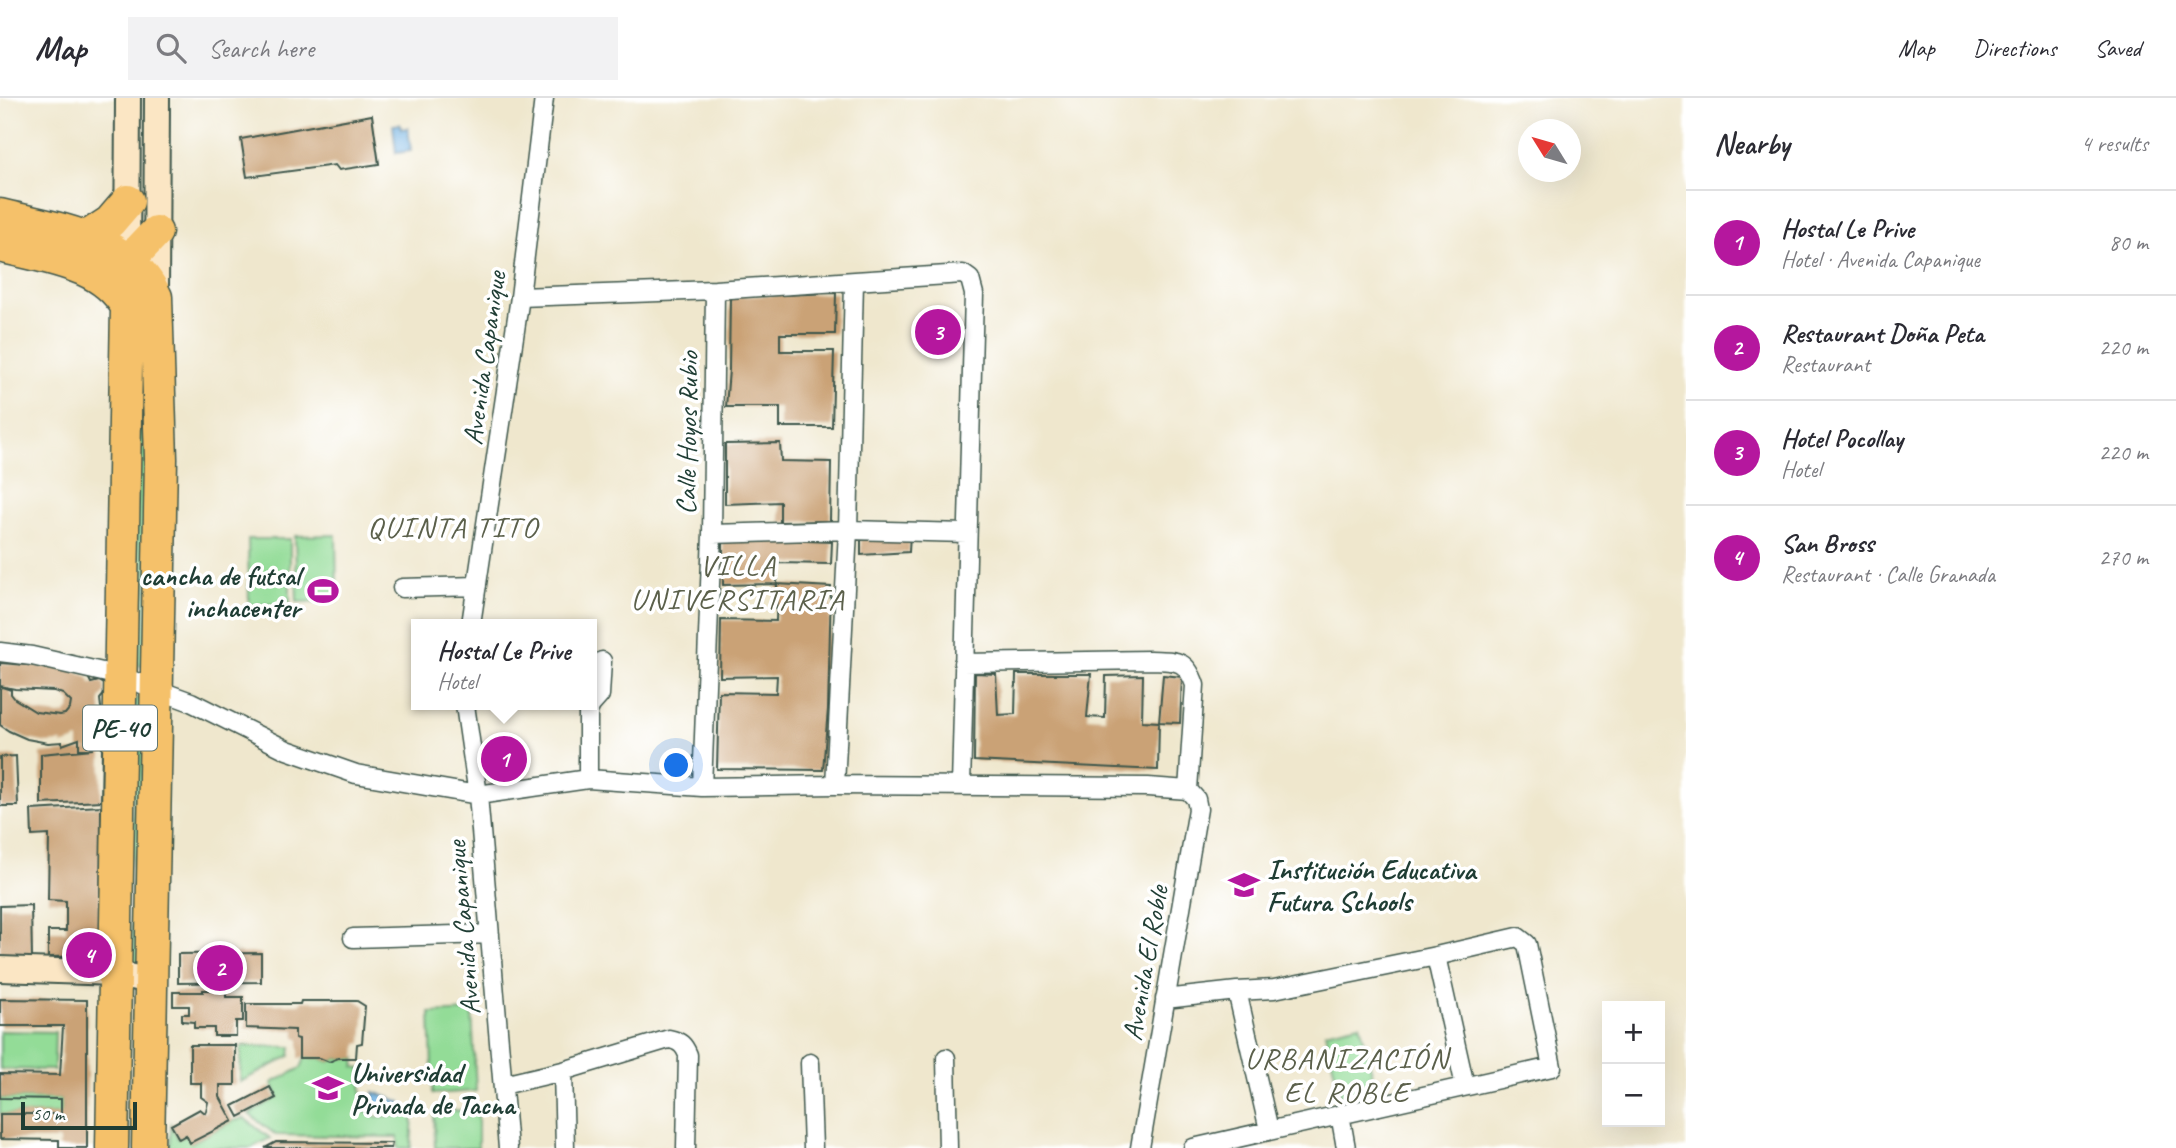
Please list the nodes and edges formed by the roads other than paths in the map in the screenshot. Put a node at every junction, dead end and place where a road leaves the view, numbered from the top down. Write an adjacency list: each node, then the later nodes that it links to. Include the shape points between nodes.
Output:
1 (128, 98): 4 (main road)
2 (157, 98): 6 (main road)
3 (544, 98): 13 (street, Avenida Capanique)
4 (128, 201): 7 (highway, via 110,222); 9 (main road)
5 (0, 215): 7 (highway)
6 (156, 232): 9 (highway); 14 (main road)
7 (87, 237): 9 (highway)
8 (0, 246): 10 (highway)
9 (127, 259): 10 (highway); 14 (highway, via 145,277)
10 (92, 272): 14 (highway)
11 (853, 282): 12 (street); 15 (street); 16 (street, via 963,274 970,279 974,294)
12 (715, 290): 13 (street); 17 (street, Calle Hoyos Rubio)
13 (520, 297): 18 (street, Avenida Capanique)
14 (142, 302): 24 (highway, PE-40); 25 (highway, PE-40, via 162,459)
15 (848, 530): 16 (street); 17 (street); 30 (street)
16 (967, 533): 23 (street)
17 (712, 534): 32 (street, Calle Hoyos Rubio)
18 (477, 586): 19 (street); 20 (street, Avenida Capanique)
19 (402, 588)
20 (472, 619)
21 (0, 652): 24 (street)
22 (601, 661): 26 (street)
23 (963, 663): 31 (street); 33 (street, Avenida El Roble, via 1184,663 1195,685)
24 (120, 676): 25 (street); 39 (highway, PE-40)
25 (156, 688): 34 (street, via 287,750 356,774); 40 (highway, PE-40)
26 (597, 698)
27 (467, 710): 34 (street, Avenida Capanique)
28 (589, 710): 29 (street)
29 (588, 779): 32 (street); 34 (street)
30 (835, 785): 31 (street); 32 (street)
31 (961, 786): 33 (street)
32 (702, 787)
33 (1188, 790): 42 (street, Avenida El Roble, via 1198,809)
34 (478, 794): 35 (street, Avenida Capanique)
35 (490, 934): 36 (street); 46 (street, Avenida Capanique)
36 (353, 938)
37 (1436, 956): 41 (street, via 1274,989); 47 (street); 47 (street, via 1515,937 1527,944 1552,1067)
38 (0, 968): 39 (main road)
39 (115, 973): 40 (main road); 50 (highway, PE-40)
40 (150, 981): 51 (highway, PE-40)
41 (1237, 991): 42 (street); 49 (street)
42 (1165, 999): 57 (street, Avenida El Roble)
43 (946, 1058): 56 (street)
44 (810, 1063): 55 (street)
45 (563, 1071): 46 (street); 53 (street); 54 (street, via 677,1040 688,1055)
46 (503, 1085): 52 (street, Avenida Capanique)
47 (1465, 1086): 48 (street)
48 (1340, 1114): 49 (street); 59 (street)
49 (1269, 1130): 58 (street)
50 (112, 1148)
51 (148, 1148)
52 (508, 1148)
53 (565, 1148)
54 (686, 1148)
55 (813, 1148)
56 (948, 1148)
57 (1140, 1148)
58 (1193, 1148)
59 (1346, 1148)

